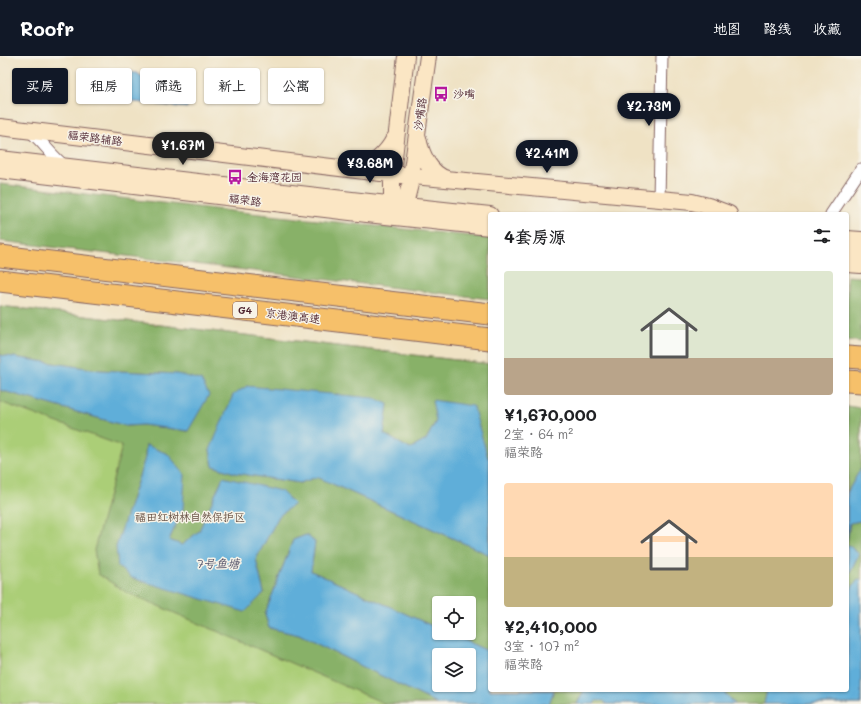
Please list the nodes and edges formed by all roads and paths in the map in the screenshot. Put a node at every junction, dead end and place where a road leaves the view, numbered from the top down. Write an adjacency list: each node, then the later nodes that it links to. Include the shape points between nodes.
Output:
1 (406, 56): 7 (street, 沙嘴路)
2 (428, 56): 6 (street, 沙嘴路)
3 (662, 56): 16 (street)
4 (0, 127): 5 (street, 福荣路辅路)
5 (28, 130): 9 (street); 12 (street, 福荣路辅路)
6 (417, 131): 13 (street, 沙嘴路); 15 (street, via 420,148 427,163 438,175)
7 (396, 135): 12 (street, via 380,158); 14 (street, 沙嘴路)
8 (0, 159): 9 (street, 福荣路)
9 (65, 166): 17 (street, 福荣路)
10 (861, 169): 20 (street)
11 (0, 170): 18 (street, 福荣路)
12 (356, 170): 14 (street, 福荣路辅路)
13 (411, 176): 14 (street, 福荣路辅路); 15 (street, 福荣路辅路); 18 (street, 沙嘴路)
14 (391, 178): 17 (street, via 387,190 381,195); 18 (street, 沙嘴路)
15 (447, 179): 16 (street, 福荣路辅路)
16 (659, 199): 19 (street, 福荣路辅路, via 700,204)
17 (362, 202): 18 (street, 福荣路)
18 (398, 212): 21 (street, 福荣路); 22 (street, 福荣路)
19 (723, 212)
20 (832, 212)
21 (488, 215)
22 (488, 227)
23 (849, 239): 24 (street)
24 (861, 240)
25 (849, 251): 26 (street)
26 (861, 253)
27 (0, 256): 31 (highway, G4)
28 (849, 264): 29 (street)
29 (861, 265)
30 (0, 281): 32 (highway, 京港澳高速 / G4)
31 (488, 314)
32 (488, 339)
33 (849, 357): 34 (highway)
34 (861, 358)
35 (849, 380): 36 (highway)
36 (861, 382)

